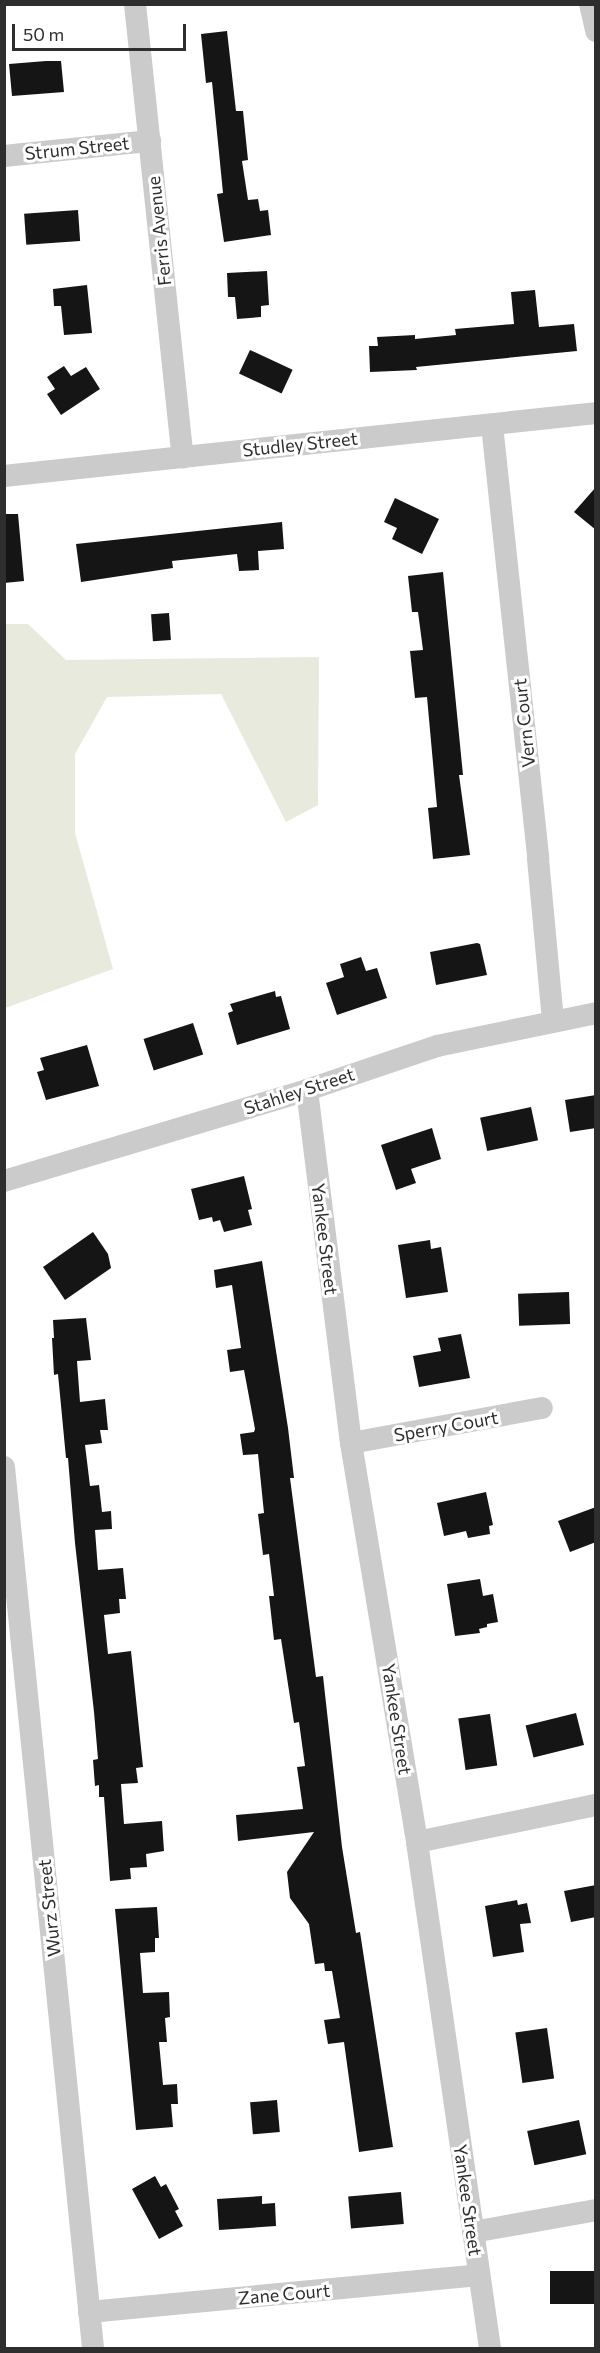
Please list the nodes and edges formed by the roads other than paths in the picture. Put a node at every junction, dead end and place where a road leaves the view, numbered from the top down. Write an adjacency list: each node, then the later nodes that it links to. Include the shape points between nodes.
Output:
1 (135, 4): 4 (street, Ferris Avenue)
2 (590, 4): 3 (street)
3 (596, 31)
4 (150, 141): 5 (street, Strum Street); 8 (street, Ferris Avenue)
5 (4, 156)
6 (596, 413): 7 (street, Studley Street)
7 (492, 424): 8 (street, Studley Street); 11 (street, Vern Court)
8 (183, 456): 9 (street, Studley Street)
9 (4, 476)
10 (596, 1013): 11 (street, Stahley Street)
11 (553, 1022): 12 (street, Stahley Street, via 436,1046)
12 (307, 1090): 13 (street, Stahley Street); 15 (street, Yankee Street)
13 (4, 1181)
14 (542, 1408): 15 (street, Sperry Court)
15 (351, 1443): 18 (street, Yankee Street)
16 (4, 1467): 22 (street, Wurz Street)
17 (596, 1805): 18 (street)
18 (417, 1842): 20 (street, Yankee Street)
19 (596, 2210): 20 (street)
20 (472, 2232): 21 (street, Yankee Street)
21 (479, 2275): 22 (street, Zane Court); 24 (street, Yankee Street)
22 (89, 2312): 23 (street, Wurz Street)
23 (93, 2349)
24 (490, 2349)

